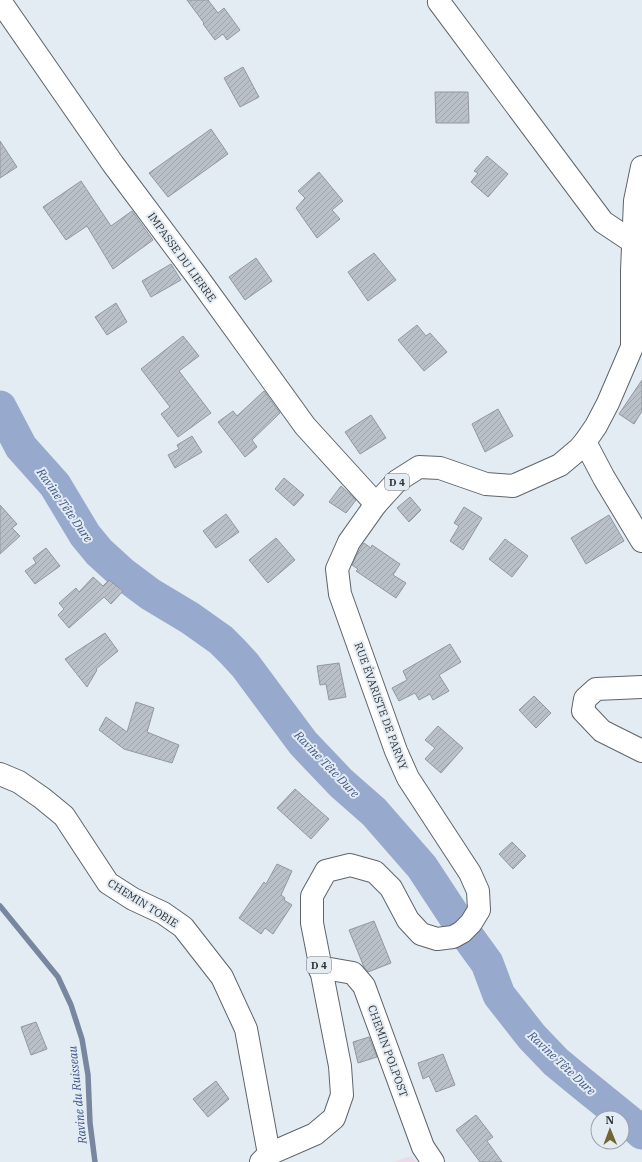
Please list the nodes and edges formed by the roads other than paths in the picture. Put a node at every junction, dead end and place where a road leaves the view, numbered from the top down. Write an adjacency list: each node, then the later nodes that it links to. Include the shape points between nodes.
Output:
1 (440, 0): 4 (street, via 603,222)
2 (0, 1): 6 (street, IMPASSE DU LIERRE, via 113,164 305,426)
3 (642, 167): 4 (street, RUE ÉVARISTE DE PARNY / D 4, via 635,201)
4 (633, 242): 5 (street, RUE ÉVARISTE DE PARNY / D 4, via 632,347 608,403)
5 (585, 442): 6 (street, RUE ÉVARISTE DE PARNY / D 4, via 560,465 513,486 486,484 440,468 419,468 397,481); 7 (street)
6 (376, 504): 11 (street, RUE ÉVARISTE DE PARNY / D 4, via 349,542 337,569 340,594 396,752 408,778 470,873 478,891 479,910 462,932 454,937 437,939 421,934 408,920 391,888 375,872 350,865 326,872 312,896 312,924)
7 (642, 541)
8 (642, 687): 9 (street, via 596,689 585,699 583,711 602,731)
9 (642, 751)
10 (0, 774): 12 (street, CHEMIN TOBIE, via 19,782 64,816 108,883 183,927 222,976 246,1029)
11 (320, 970): 12 (street, RUE ÉVARISTE DE PARNY / D 4, via 340,1066 342,1095 334,1118 315,1134); 13 (street, CHEMIN POLPOST, via 353,973 364,986 423,1147)
12 (265, 1158)
13 (432, 1162)

